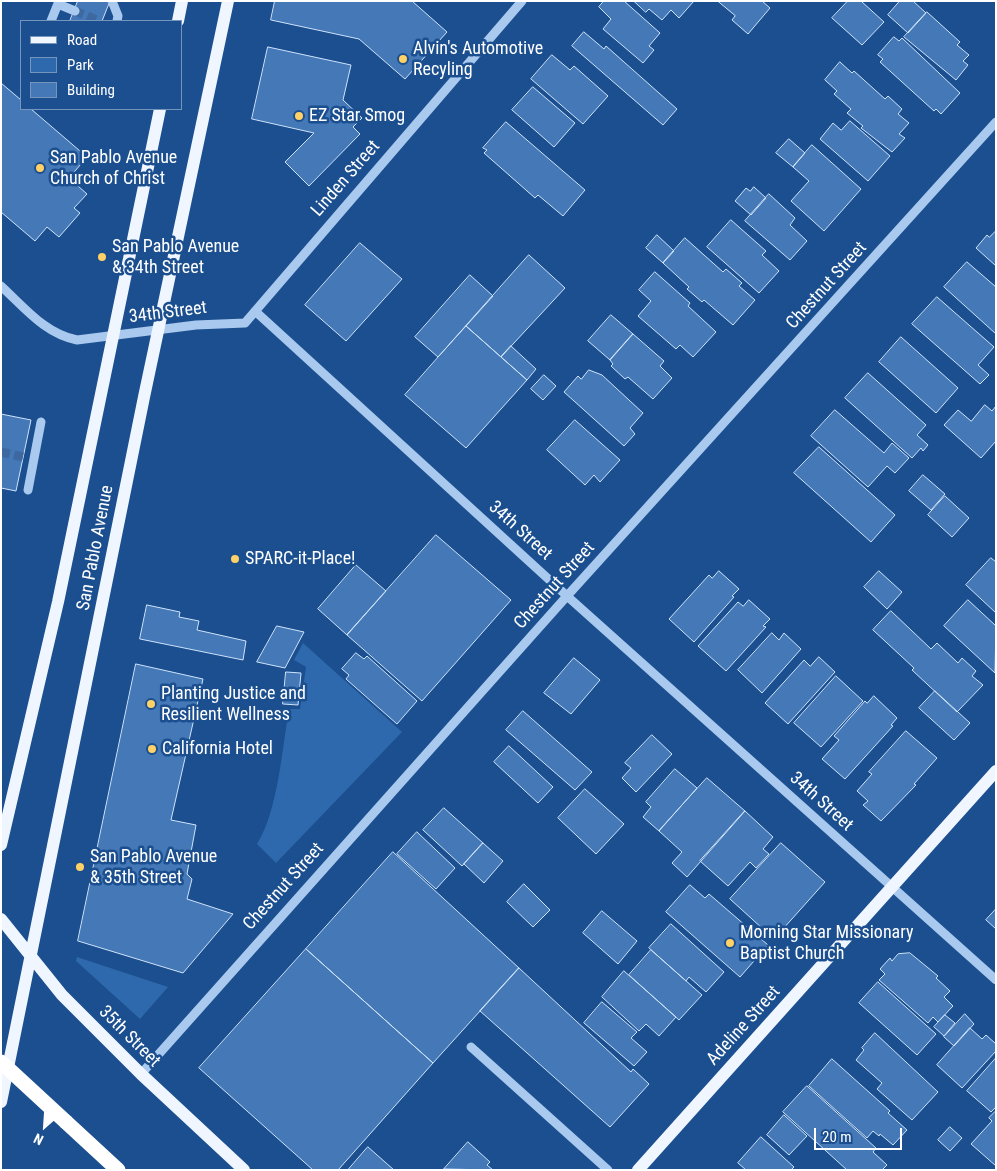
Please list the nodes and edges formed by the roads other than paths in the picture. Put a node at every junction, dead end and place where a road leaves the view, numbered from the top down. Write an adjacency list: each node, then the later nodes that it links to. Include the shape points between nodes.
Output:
1 (112, 1): 8 (street)
2 (182, 1): 9 (main road)
3 (228, 1): 14 (main road, San Pablo Avenue)
4 (522, 1): 13 (street, Linden Street)
5 (59, 3): 6 (street); 7 (street)
6 (75, 11)
7 (51, 20)
8 (117, 20)
9 (178, 20)
10 (160, 110): 15 (main road, San Pablo Avenue)
11 (996, 122): 20 (street, Chestnut Street)
12 (1, 286): 15 (street, 34th Street, via 61,337 77,340)
13 (255, 311): 14 (street, 34th Street, via 245,323); 20 (street, 34th Street)
14 (158, 330): 15 (street, 34th Street); 25 (main road, San Pablo Avenue)
15 (112, 337): 22 (main road, San Pablo Avenue, via 58,602)
16 (41, 422): 18 (street)
17 (23, 457): 18 (street)
18 (34, 459): 19 (street)
19 (28, 490)
20 (567, 596): 23 (street, 34th Street); 29 (street, Chestnut Street)
21 (996, 772): 23 (main road, Adeline Street)
22 (1, 845)
23 (891, 888): 26 (street, 34th Street); 34 (main road, Adeline Street)
24 (1, 919): 25 (main road, 35th Street)
25 (30, 956): 29 (main road, 35th Street, via 62,995); 30 (main road, San Pablo Avenue)
26 (996, 980)
27 (471, 1047): 33 (street)
28 (1, 1062): 31 (highway, bridge)
29 (141, 1074): 32 (main road, 35th Street)
30 (1, 1102)
31 (118, 1170)
32 (244, 1170)
33 (608, 1170)
34 (638, 1170)

